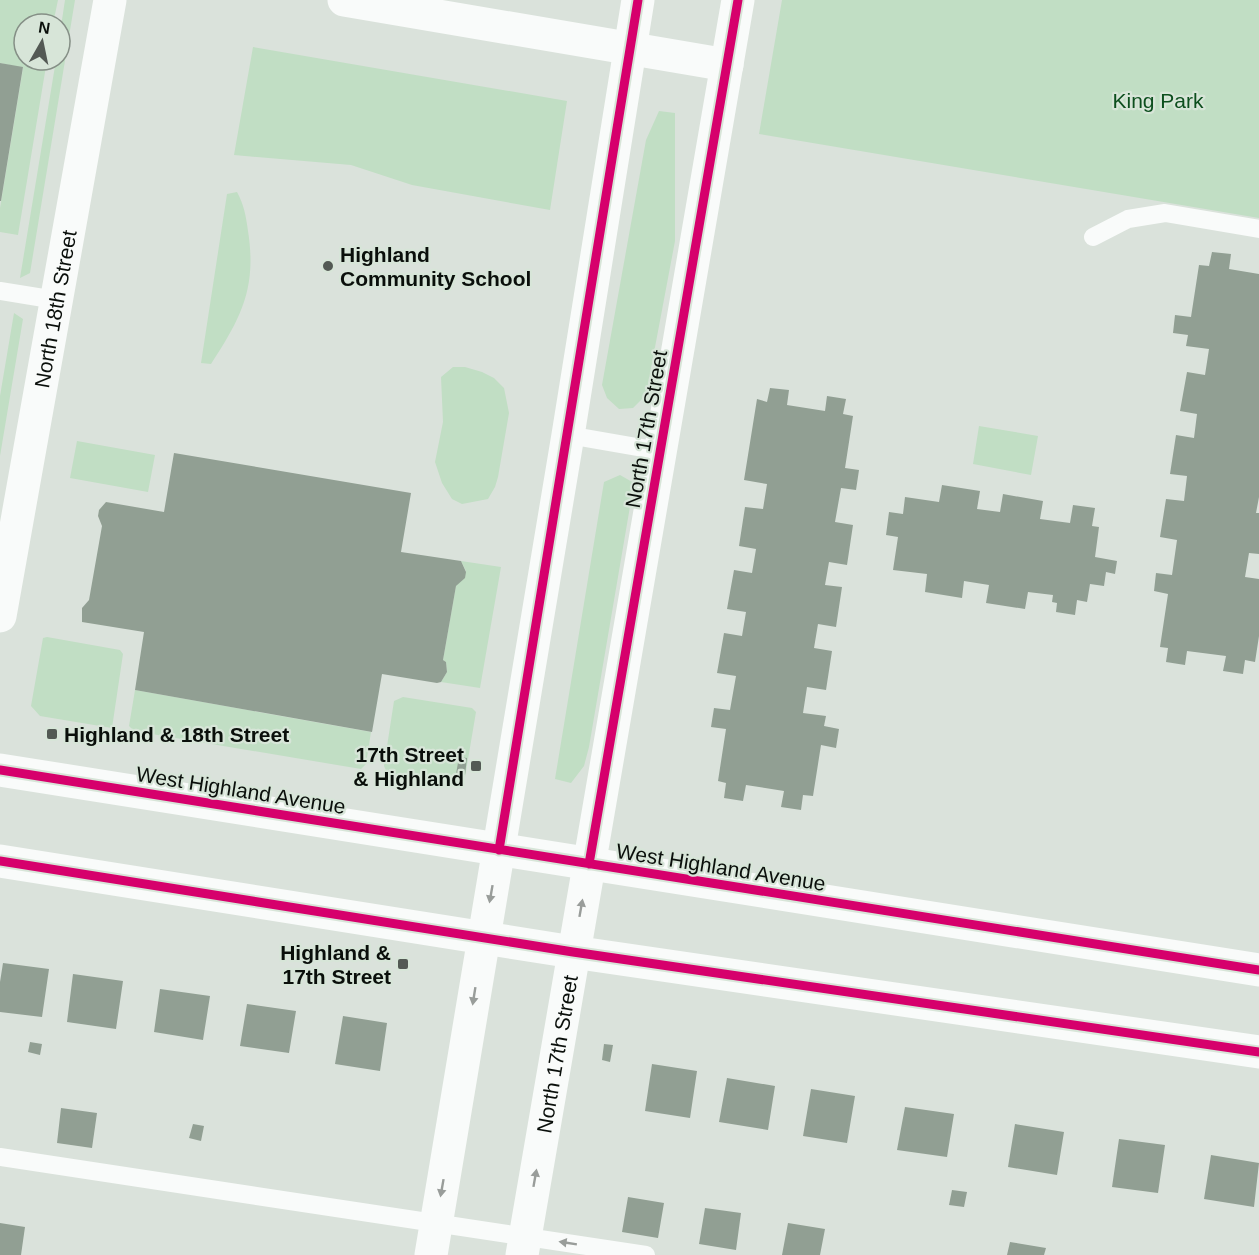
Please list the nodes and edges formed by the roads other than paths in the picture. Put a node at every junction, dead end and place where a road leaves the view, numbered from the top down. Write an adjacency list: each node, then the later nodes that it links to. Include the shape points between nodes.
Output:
1 (110, 0): 10 (main road, North 18th Street)
2 (344, 0): 5 (main road)
3 (638, 0): 5 (main road)
4 (738, 0): 6 (main road, North 17th Street)
5 (630, 48): 6 (main road); 11 (main road)
6 (727, 65): 12 (main road, North 17th Street)
7 (1259, 229): 8 (lane, via 1165,213 1128,219)
8 (1093, 237)
9 (0, 291): 10 (lane)
10 (57, 300): 13 (main road, North 18th Street)
11 (568, 435): 12 (lane); 15 (main road)
12 (660, 451): 17 (main road, North 17th Street)
13 (0, 616)
14 (0, 770): 15 (main road, West Highland Avenue)
15 (499, 850): 17 (main road, West Highland Avenue); 18 (main road, one-way to 18)
16 (0, 861): 18 (main road)
17 (589, 864): 19 (main road, North 17th Street, one-way to 17); 20 (main road, West Highland Avenue)
18 (484, 938): 19 (main road); 23 (main road, one-way to 23)
19 (573, 952): 21 (main road); 24 (main road, North 17th Street, one-way to 19)
20 (1259, 970)
21 (1259, 1052)
22 (0, 1157): 23 (lane)
23 (436, 1222): 24 (lane); 25 (main road)
24 (524, 1245): 26 (lane, one-way to 24)
25 (431, 1255)
26 (646, 1255)

